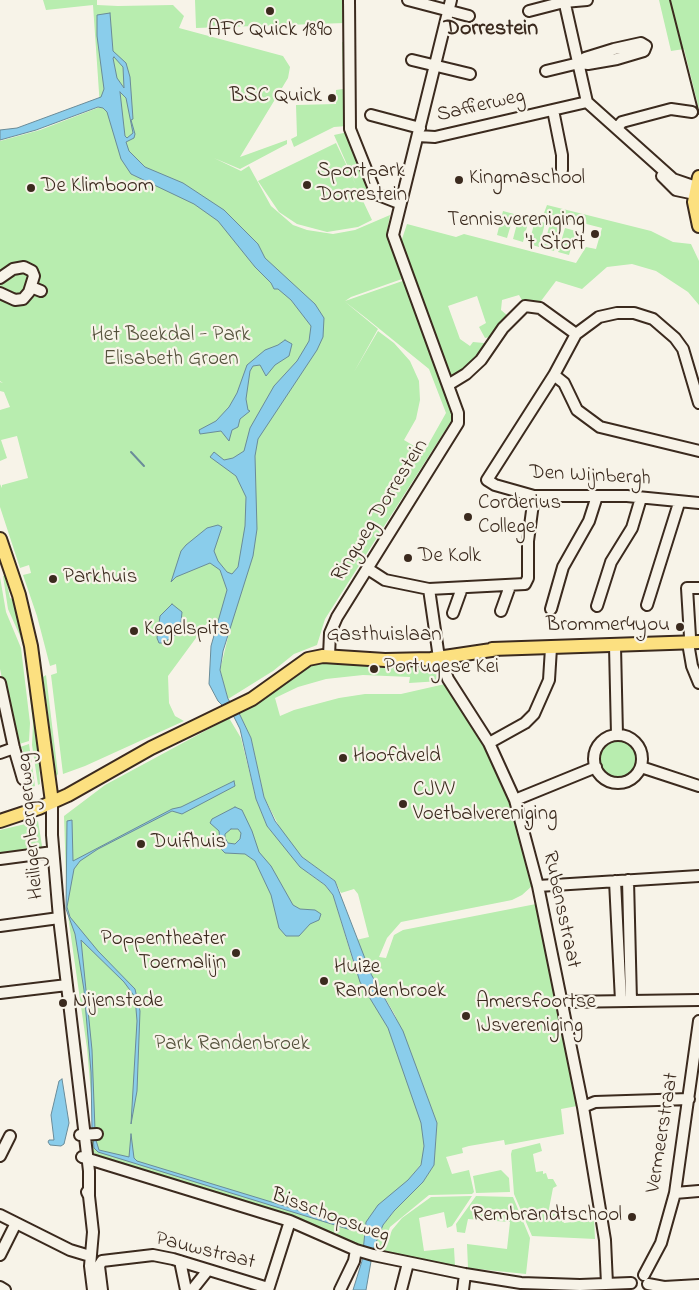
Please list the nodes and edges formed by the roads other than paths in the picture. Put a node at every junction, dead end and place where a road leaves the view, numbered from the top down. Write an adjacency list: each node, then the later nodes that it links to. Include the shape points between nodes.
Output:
1 (349, 0): 21 (street, via 350,129 376,194)
2 (408, 0): 5 (street)
3 (587, 0): 4 (street)
4 (565, 1): 6 (street); 9 (street)
5 (450, 5): 7 (street); 10 (street, Ringweg Dorrestein)
6 (529, 10)
7 (469, 16)
8 (412, 60): 10 (street)
9 (579, 63): 9 (street, via 585,58 641,42 646,46 644,51 617,59); 11 (street); 13 (street)
10 (435, 65): 12 (street); 18 (street, Ringweg Dorrestein)
11 (546, 71)
12 (470, 74)
13 (587, 102): 14 (street, Saffierweg); 17 (street)
14 (552, 110): 18 (street, Saffierweg, via 435,137); 19 (street, Saffierweg)
15 (692, 112): 17 (street, via 670,109 622,122)
16 (371, 115): 18 (street, Saffierweg)
17 (617, 128): 20 (street, via 673,179)
18 (419, 132): 21 (street, Ringweg Dorrestein)
19 (562, 170)
20 (698, 188): 22 (main road)
21 (399, 203): 29 (street, Ringweg Dorrestein, via 393,228 394,239)
22 (699, 226)
23 (0, 278): 24 (street, via 13,269 27,267 34,276)
24 (31, 287): 25 (street); 26 (street, via 27,296 20,300)
25 (41, 291)
26 (0, 292)
27 (576, 334): 28 (street); 29 (street, via 540,308 525,306 503,328 481,360); 30 (street, via 599,317 617,313 634,313 653,319 675,338 683,350)
28 (554, 375): 31 (street, via 564,383 577,410 600,427); 32 (street, Den Wijnbergh, via 487,480)
29 (448, 385): 38 (street, Ringweg Dorrestein, via 458,413 458,423)
30 (699, 403)
31 (699, 451)
32 (534, 496): 33 (street, Den Wijnbergh); 39 (street, via 528,541 528,578 525,584)
33 (597, 496): 34 (street, Den Wijnbergh); 45 (street, via 589,521 564,567)
34 (641, 498): 35 (street, Den Wijnbergh); 44 (street, via 632,528 610,567)
35 (679, 503): 36 (street, Den Wijnbergh); 43 (street)
36 (699, 503)
37 (0, 539): 64 (main road, Heiligenbergerweg, via 19,595 31,646)
38 (368, 569): 42 (street, via 385,580); 51 (street, Ringweg Dorrestein, via 337,617 330,633)
39 (510, 586): 40 (street); 46 (street)
40 (462, 588): 42 (street); 47 (street)
41 (699, 588): 48 (street, via 687,588 690,637)
42 (429, 589): 52 (street, Rubensstraat)
43 (647, 605)
44 (597, 606)
45 (551, 609)
46 (501, 611)
47 (453, 613)
48 (694, 642): 49 (main road, Gasthuislaan); 53 (street, via 692,666)
49 (615, 646): 50 (main road, Gasthuislaan); 55 (street)
50 (551, 648): 52 (main road, Gasthuislaan); 56 (street, via 549,680 534,714 525,723)
51 (329, 653): 52 (main road, Gasthuislaan); 64 (main road, Gasthuislaan, via 308,653 296,658 230,708)
52 (440, 655): 56 (street, Rubensstraat, via 448,679)
53 (699, 683)
54 (1, 689): 57 (street, Heiligenbergerweg)
55 (617, 735): 59 (street, via 598,746); 60 (street, via 632,739 637,745)
56 (489, 743): 63 (street, Rubensstraat)
57 (14, 748): 58 (street); 61 (street, Heiligenbergerweg)
58 (0, 753)
59 (596, 767): 60 (street, via 605,778 618,783 632,778); 63 (street)
60 (641, 767): 62 (street)
61 (23, 780)
62 (699, 786)
63 (515, 800): 71 (street, Rubensstraat)
64 (52, 802): 65 (main road, Gasthuislaan); 66 (street, Heiligenbergerweg)
65 (0, 821)
66 (53, 852): 67 (street); 72 (street, Heiligenbergerweg)
67 (0, 859)
68 (699, 876): 69 (street)
69 (628, 880): 70 (street); 77 (street)
70 (616, 881): 71 (street); 77 (street)
71 (538, 886): 78 (street, Rubensstraat)
72 (59, 918): 73 (street); 74 (street, Heiligenbergerweg)
73 (0, 926)
74 (67, 985): 75 (street); 84 (street, Heiligenbergerweg, via 81,1114 88,1134)
75 (0, 993)
76 (699, 1000): 77 (street)
77 (626, 1001): 78 (street)
78 (561, 1002): 81 (street, Rubensstraat)
79 (699, 1021): 80 (street, Vermeerstraat)
80 (689, 1099): 81 (street, via 595,1102); 86 (street, Vermeerstraat)
81 (582, 1107): 98 (street, Rubensstraat, via 605,1240)
82 (10, 1136): 83 (street)
83 (0, 1156)
84 (85, 1158): 88 (street, Bisschopsweg); 92 (street, Heiligenbergerweg, via 93,1232)
85 (699, 1191): 86 (street)
86 (675, 1193): 97 (street, Vermeerstraat)
87 (0, 1216): 89 (street)
88 (290, 1221): 90 (street, Bisschopsweg); 104 (street)
89 (16, 1223): 91 (street); 92 (street, via 70,1250)
90 (364, 1253): 94 (street, Bisschopsweg); 110 (street, via 354,1261)
91 (0, 1255)
92 (90, 1256): 106 (street, Heiligenbergerweg)
93 (180, 1261): 95 (street, Pauwstraat); 107 (street, Pauwstraat, via 153,1255 102,1261 99,1268); 108 (street)
94 (408, 1263): 96 (street, Bisschopsweg); 111 (street)
95 (208, 1270): 104 (street, Pauwstraat); 109 (street)
96 (465, 1274): 100 (street, Bisschopsweg); 112 (street)
97 (646, 1283): 101 (street, via 634,1276); 103 (street, via 664,1287)
98 (607, 1284): 101 (street, Bisschopsweg); 102 (street, Bisschopsweg)
99 (0, 1286): 105 (street)
100 (521, 1286): 102 (street, Bisschopsweg)
101 (633, 1286)
102 (580, 1287)
103 (698, 1287)
104 (268, 1289)
105 (5, 1290)
106 (93, 1290)
107 (102, 1290)
108 (186, 1290)
109 (192, 1290)
110 (340, 1290)
111 (401, 1290)
112 (463, 1290)

